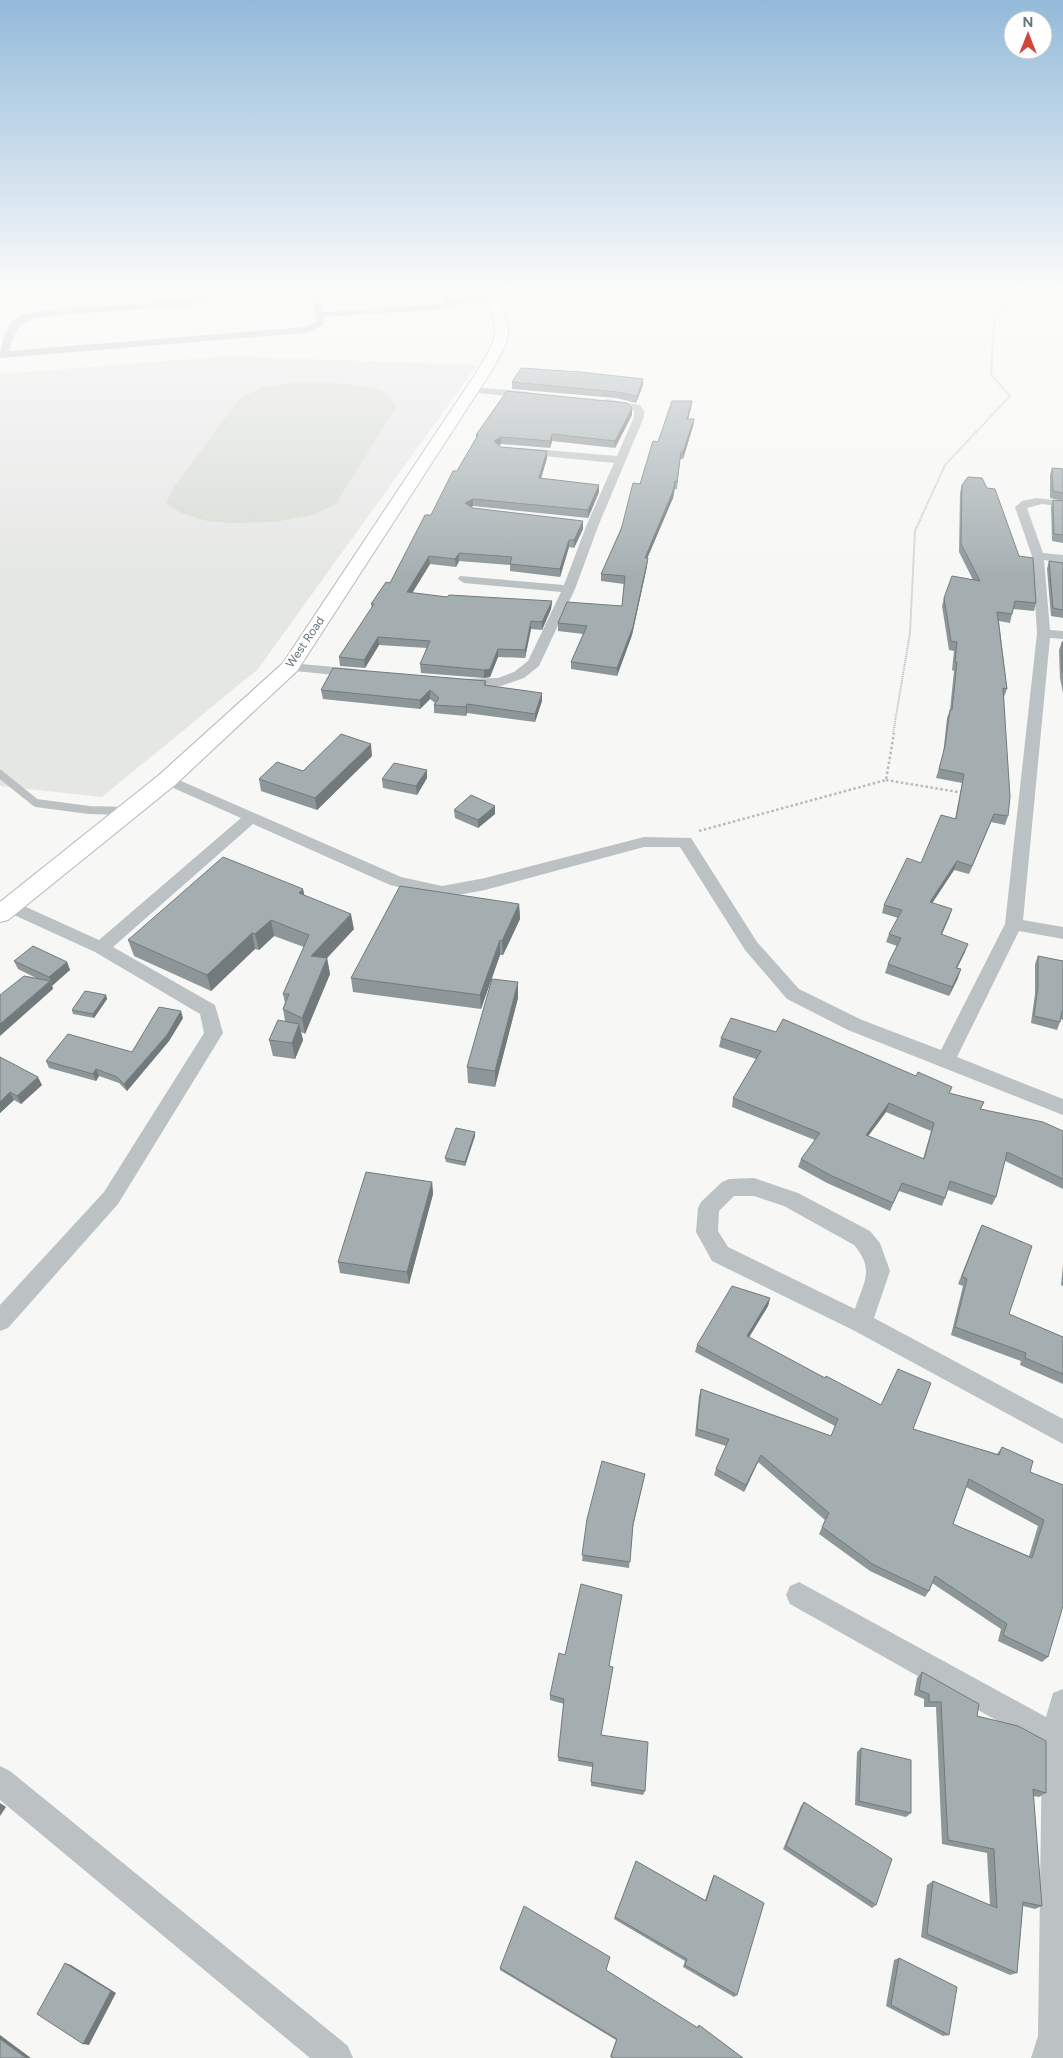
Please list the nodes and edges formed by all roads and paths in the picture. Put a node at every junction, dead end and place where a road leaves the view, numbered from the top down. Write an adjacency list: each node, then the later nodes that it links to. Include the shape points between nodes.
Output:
1 (1002, 388): 19 (path, via 1010,396 945,465 915,531 910,632)
2 (471, 390): 3 (street); 14 (street, West Road)
3 (538, 396)
4 (596, 401): 6 (street, via 636,407 639,411)
5 (510, 450): 6 (street)
6 (621, 460): 11 (street, via 588,523)
7 (1063, 504): 8 (street, via 1036,501 1021,506)
8 (1038, 556): 9 (street); 12 (street)
9 (1063, 559)
10 (464, 579): 11 (street)
11 (569, 589): 16 (street, via 534,662 519,675 502,682 484,684)
12 (1044, 632): 13 (street); 25 (street)
13 (1063, 635)
14 (290, 666): 15 (street); 18 (street, West Road)
15 (369, 675)
16 (447, 682)
17 (0, 774): 21 (lane, via 36,803)
18 (167, 780): 21 (street, West Road); 22 (street)
19 (886, 780): 20 (path); 23 (path, via 702,830)
20 (970, 794)
21 (127, 811): 24 (street, West Road)
22 (252, 817): 23 (street, via 396,881 442,892 485,884 644,842); 27 (street)
23 (685, 842): 28 (street, via 751,946 793,994 856,1025)
24 (5, 910): 27 (street)
25 (1014, 924): 26 (street); 28 (street)
26 (1063, 933)
27 (101, 948): 30 (street, via 208,1010 214,1033 111,1198)
28 (946, 1060): 29 (street)
29 (1063, 1107)
30 (0, 1321)
31 (861, 1323): 31 (street, via 720,1254 707,1232 709,1208 729,1188 754,1187 791,1199 862,1238 872,1250 879,1271); 32 (street)
32 (1063, 1432)
33 (800, 1595): 35 (street)
34 (1063, 1702): 35 (street)
35 (1056, 1738): 37 (street)
36 (0, 1781): 38 (street)
37 (1055, 2045)
38 (336, 2058)

